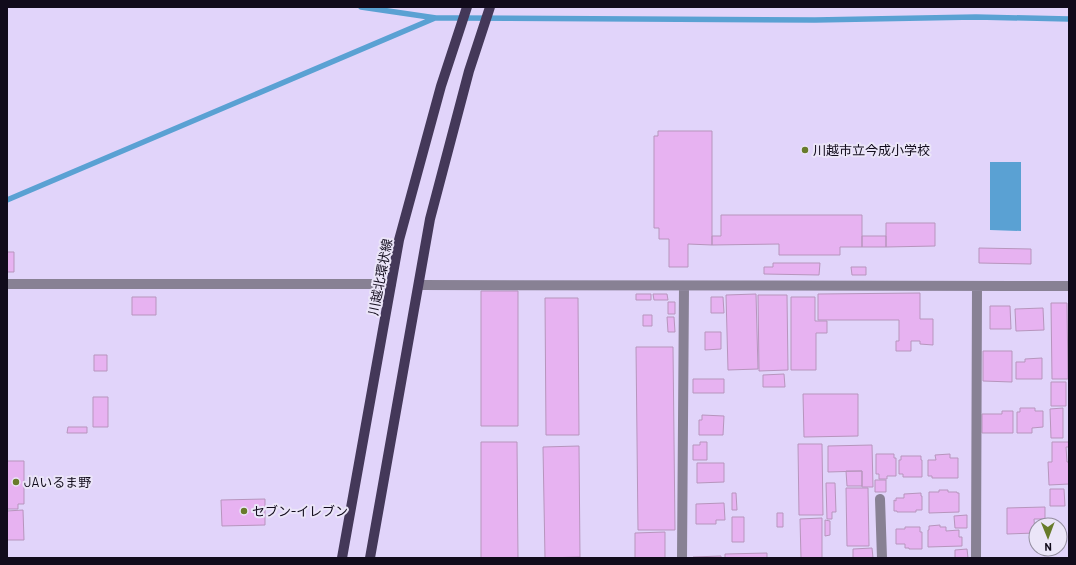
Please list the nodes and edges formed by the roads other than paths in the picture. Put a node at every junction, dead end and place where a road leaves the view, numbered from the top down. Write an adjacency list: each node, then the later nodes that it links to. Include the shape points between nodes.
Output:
1 (467, 7): 4 (main road, 川越北環状線, via 441,86 399,240)
2 (490, 7): 5 (main road, via 469,71 430,219)
3 (7, 284): 4 (street)
4 (391, 284): 10 (main road, 川越北環状線)
5 (419, 285): 6 (street); 11 (main road)
6 (684, 286): 7 (street); 12 (street)
7 (977, 286): 8 (street); 14 (street)
8 (1069, 286)
9 (880, 499): 13 (street)
10 (342, 558)
11 (370, 558)
12 (682, 558)
13 (882, 558)
14 (976, 558)

